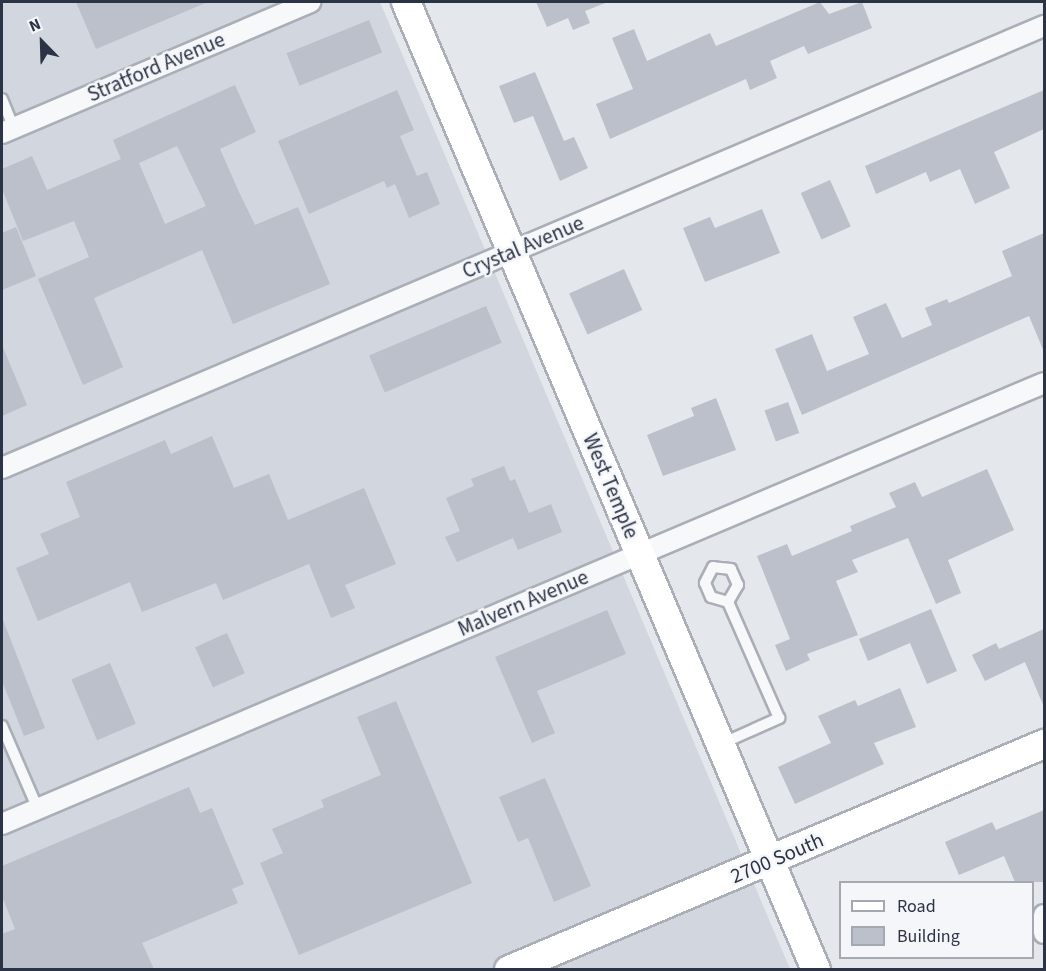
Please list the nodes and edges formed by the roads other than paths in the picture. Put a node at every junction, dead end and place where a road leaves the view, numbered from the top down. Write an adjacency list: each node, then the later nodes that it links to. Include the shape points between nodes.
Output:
1 (310, 2): 5 (street, Stratford Avenue)
2 (406, 2): 6 (street, West Temple)
3 (1044, 26): 6 (street, Crystal Avenue)
4 (2, 99): 5 (lane)
5 (8, 131)
6 (512, 252): 8 (street, Crystal Avenue); 9 (street, West Temple)
7 (1044, 383): 9 (street, Malvern Avenue)
8 (2, 468)
9 (640, 554): 12 (street, West Temple); 14 (street, Malvern Avenue)
10 (728, 602): 12 (lane, via 779,718)
11 (2, 726): 14 (lane)
12 (721, 744): 16 (street, West Temple)
13 (1044, 744): 16 (street, 2700 South)
14 (38, 809): 15 (street, Malvern Avenue)
15 (2, 824)
16 (771, 861): 19 (street, 2700 South); 20 (street, West Temple)
17 (1044, 915): 18 (street)
18 (1044, 933)
19 (516, 968)
20 (816, 969)

